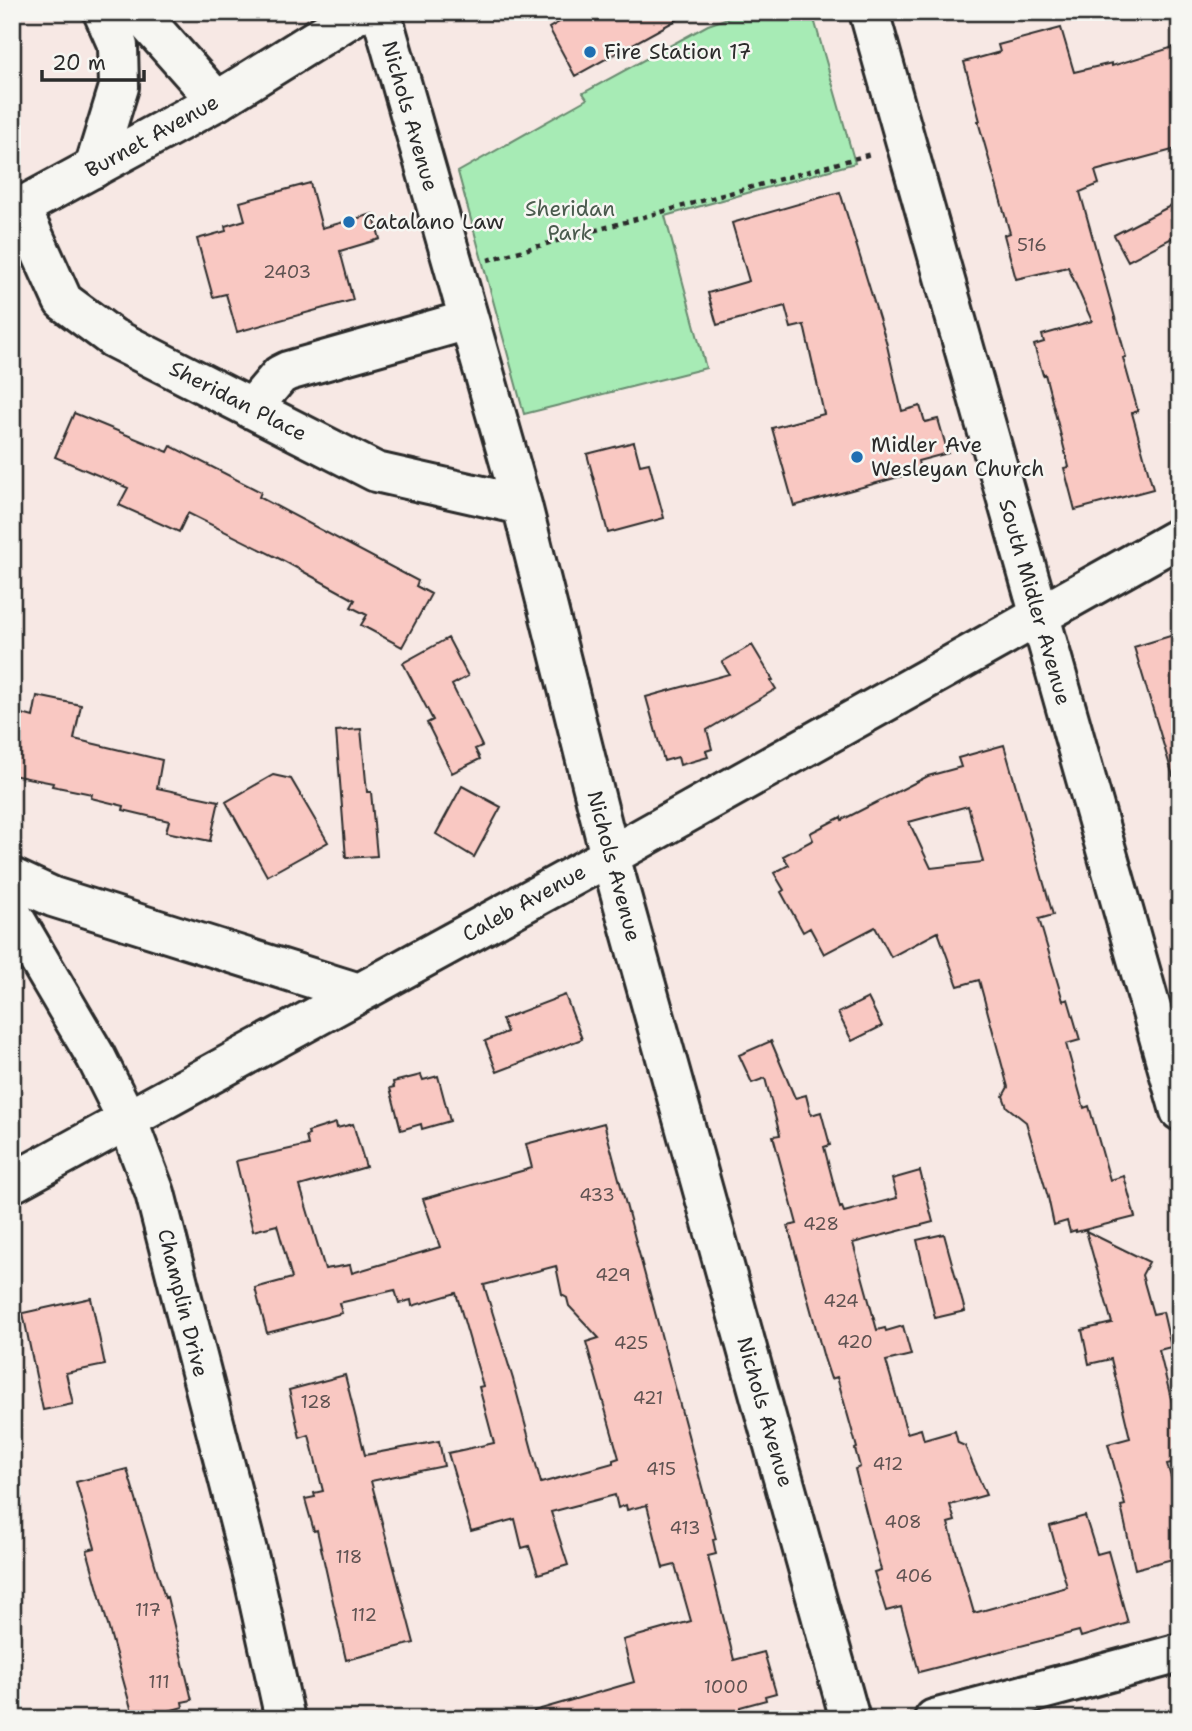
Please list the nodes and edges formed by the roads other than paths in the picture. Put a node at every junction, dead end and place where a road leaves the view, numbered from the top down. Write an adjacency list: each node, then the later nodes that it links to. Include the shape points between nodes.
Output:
1 (103, 12): 7 (main road, via 118,46 119,87)
2 (138, 12): 6 (main road)
3 (360, 12): 6 (main road, Burnet Avenue)
4 (381, 12): 9 (main road, Nichols Avenue)
5 (869, 12): 13 (main road, South Midler Avenue)
6 (217, 101): 7 (main road, Burnet Avenue)
7 (94, 168): 8 (main road, Burnet Avenue)
8 (16, 210): 10 (main road, Sheridan Place, via 63,301 113,338)
9 (468, 320): 10 (main road, via 288,371); 11 (main road, Nichols Avenue)
10 (251, 409): 11 (main road, Sheridan Place, via 376,471)
11 (522, 505): 14 (main road, Nichols Avenue)
12 (1180, 537): 13 (main road, Caleb Avenue)
13 (1039, 616): 14 (main road, Caleb Avenue); 18 (main road, South Midler Avenue)
14 (610, 856): 17 (main road, Caleb Avenue); 23 (main road, Nichols Avenue)
15 (12, 878): 17 (main road, via 52,897)
16 (12, 914): 19 (main road, Champlin Drive)
17 (359, 993): 19 (main road, Caleb Avenue)
18 (1180, 1111)
19 (127, 1119): 20 (main road, Caleb Avenue); 22 (main road, Champlin Drive, via 155,1193 254,1578)
20 (12, 1183)
21 (1180, 1653): 24 (main road)
22 (285, 1719)
23 (850, 1719)
24 (934, 1719)

